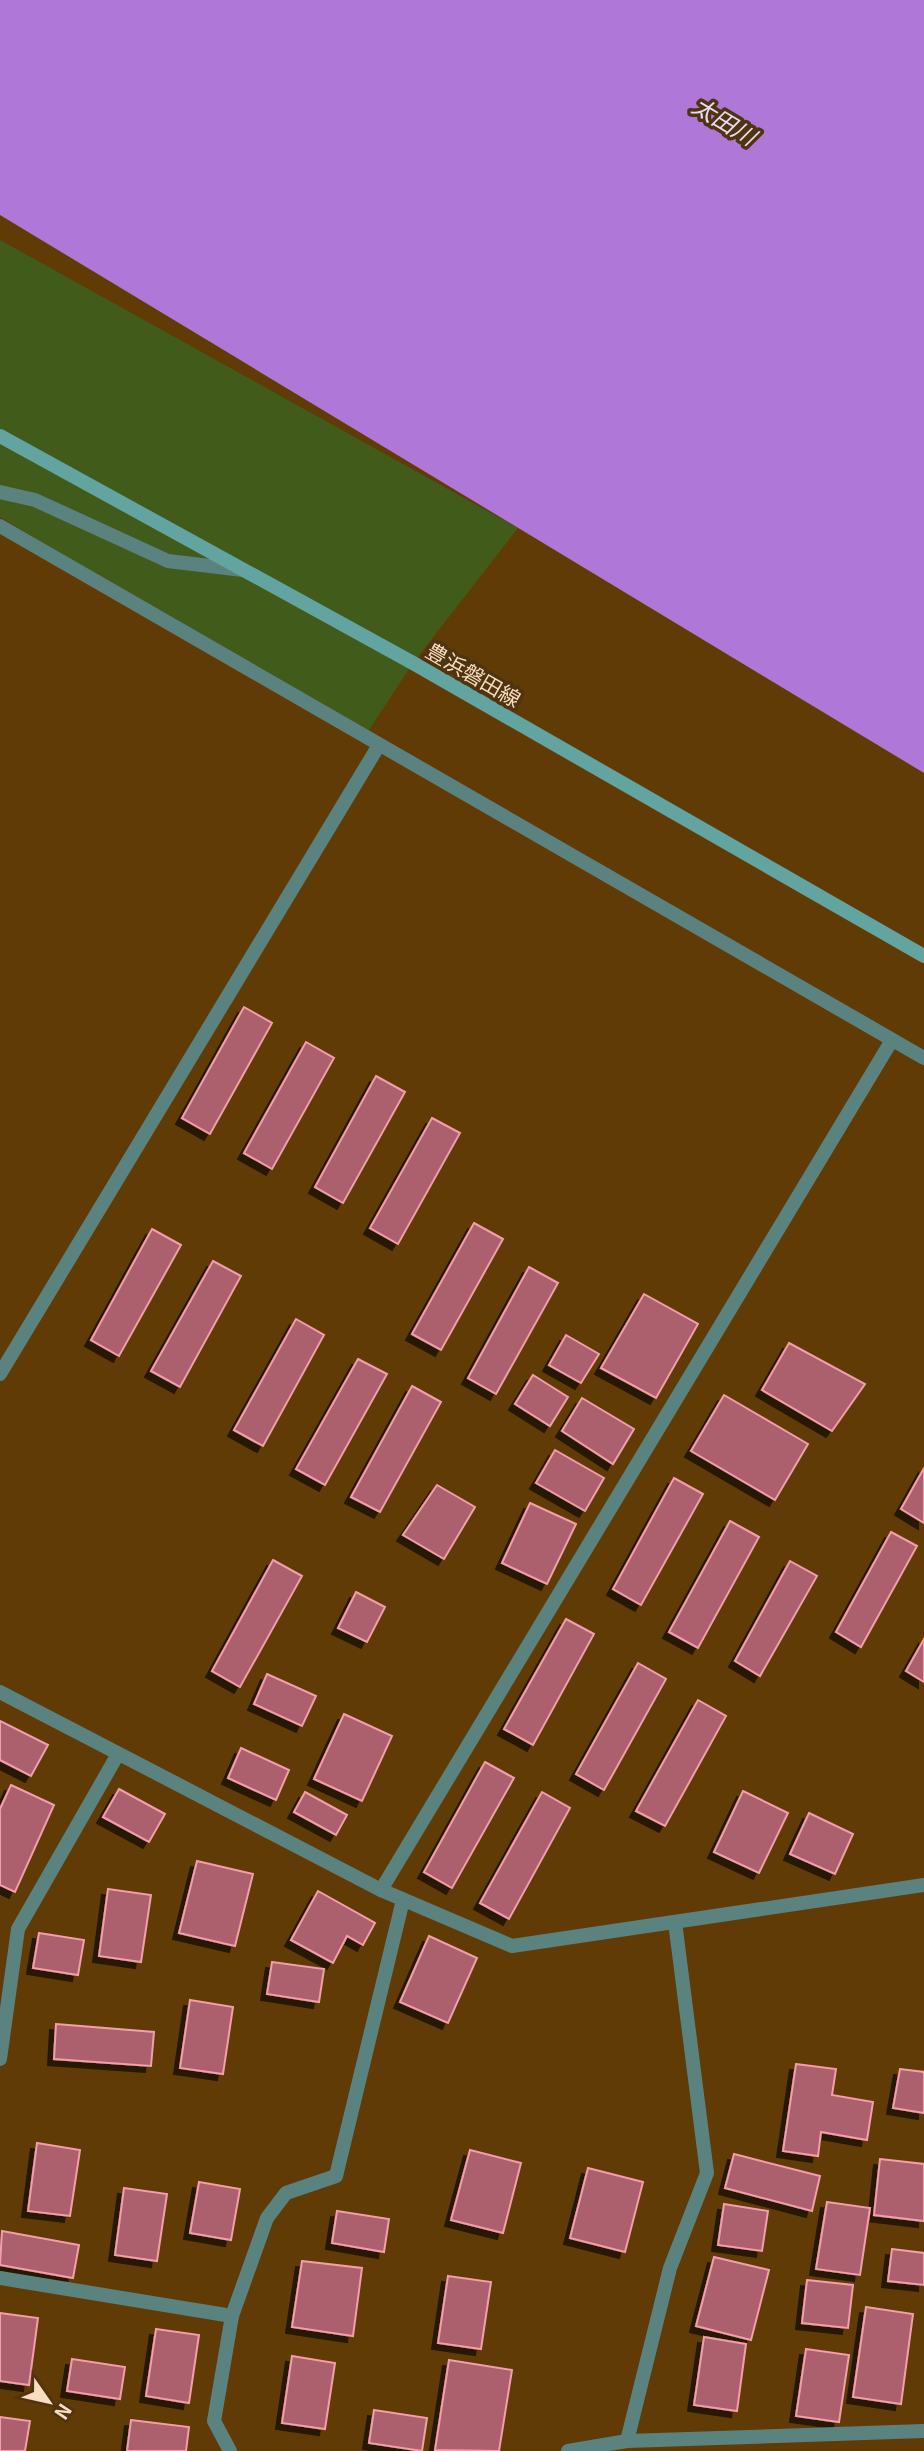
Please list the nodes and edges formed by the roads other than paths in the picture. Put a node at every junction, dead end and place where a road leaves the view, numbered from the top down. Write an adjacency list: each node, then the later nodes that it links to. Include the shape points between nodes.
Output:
1 (0, 436): 4 (main road, 豊浜磐田線)
2 (0, 492): 4 (street, via 34,500 168,561)
3 (0, 526): 5 (street)
4 (243, 570): 6 (main road, 豊浜磐田線)
5 (379, 745): 7 (street); 9 (street)
6 (924, 956)
7 (892, 1040): 8 (street); 13 (street)
8 (924, 1058)
9 (0, 1374)
10 (0, 1692): 11 (street)
11 (118, 1754): 13 (street); 16 (street, via 18,1929)
12 (924, 1885): 15 (street)
13 (381, 1890): 14 (street)
14 (403, 1900): 15 (street, via 512,1947); 18 (street, via 336,2176 286,2193 267,2218)
15 (675, 1922): 20 (street, via 707,2173 670,2267)
16 (0, 2059)
17 (0, 2278): 18 (street)
18 (232, 2316): 22 (street, via 214,2421)
19 (924, 2431): 21 (street)
20 (627, 2441): 21 (street); 23 (street)
21 (694, 2445)
22 (230, 2451)
23 (568, 2451)

